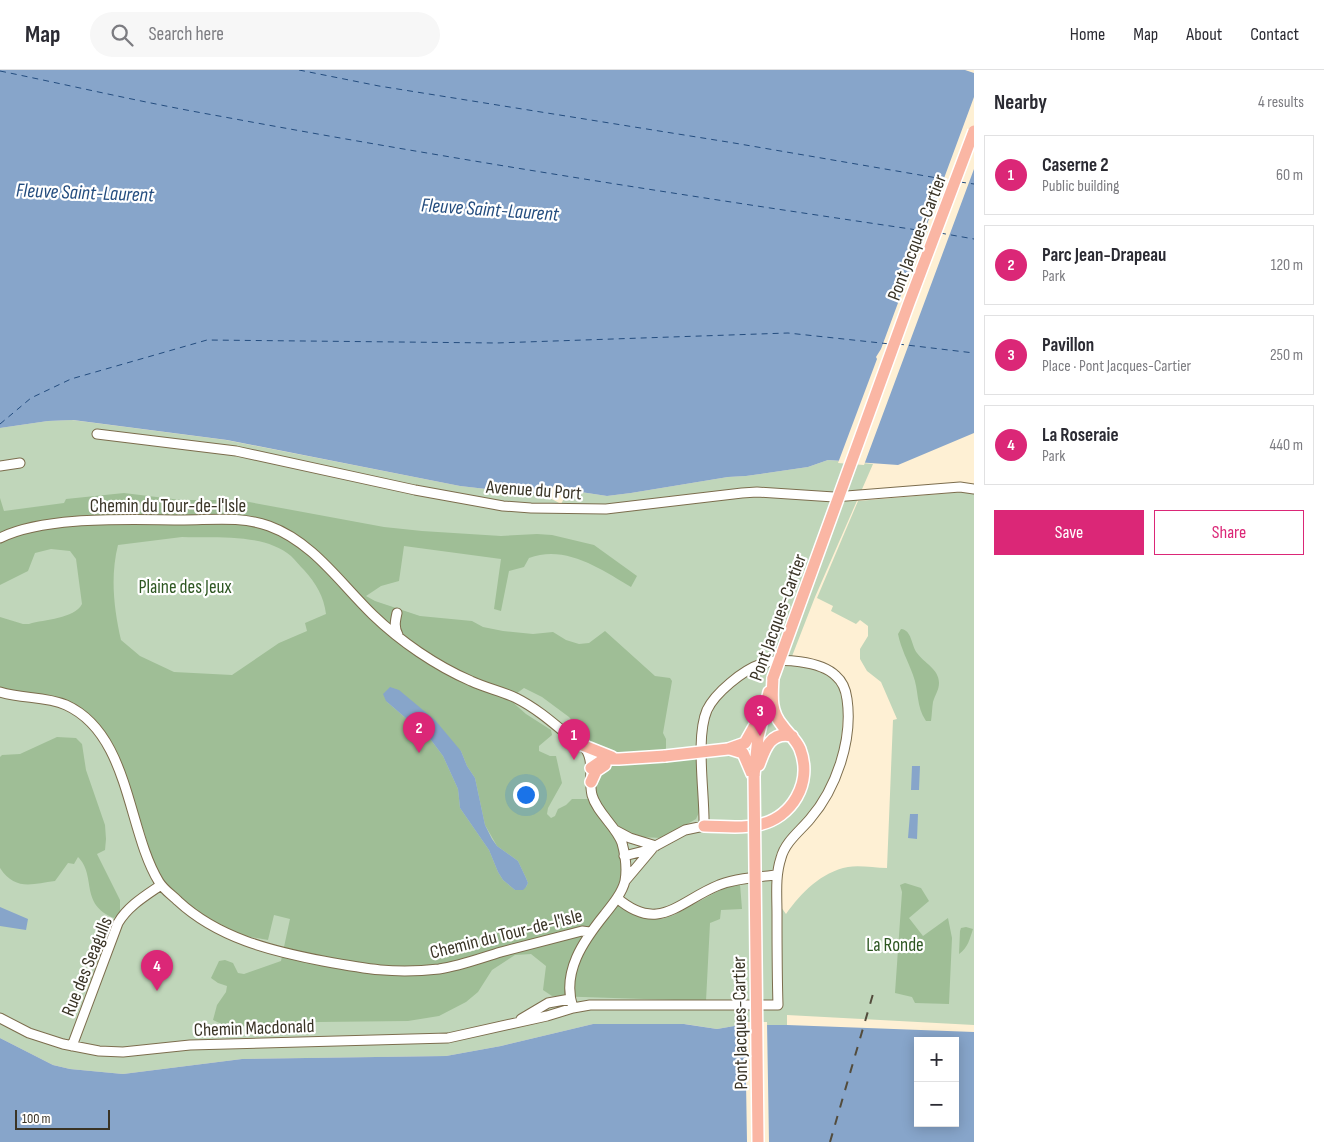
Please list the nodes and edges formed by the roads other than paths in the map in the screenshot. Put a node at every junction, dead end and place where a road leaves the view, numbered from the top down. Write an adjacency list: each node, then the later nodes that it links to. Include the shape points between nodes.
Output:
1 (974, 131): 9 (main road, Pont Jacques-Cartier, bridge)
2 (97, 434): 5 (street, Avenue du Port, via 236,451 415,490 531,508 606,510 757,492 834,497)
3 (20, 463): 4 (street)
4 (0, 466)
5 (974, 489)
6 (0, 538): 7 (street, Chemin du Tour-de-l'Isle, via 32,527 83,521 224,520 258,523 299,541)
7 (381, 622): 8 (street, Chemin du Tour-de-l'Isle); 8 (street, via 396,613 395,629)
8 (399, 636): 13 (street, Chemin du Tour-de-l'Isle, via 453,672 536,709)
9 (773, 678): 11 (main road, Pont Jacques-Cartier); 12 (main road, via 774,711)
10 (0, 692): 26 (street, Chemin du Tour-de-l'Isle, via 53,700 68,706 97,730 110,750 145,851)
11 (763, 713): 14 (main road, via 744,744); 17 (main road, Pont Jacques-Cartier)
12 (792, 736): 17 (main road, via 780,735 771,740); 20 (main road, via 803,757 803,780 795,801 786,811 774,820 756,826)
13 (582, 745): 15 (main road); 16 (street, Chemin du Tour-de-l'Isle)
14 (728, 749): 15 (main road, bridge); 17 (main road, via 742,754)
15 (619, 759): 16 (main road, via 604,759); 18 (main road, via 596,771)
16 (591, 768): 18 (street, Chemin du Tour-de-l'Isle); 19 (street, via 586,784)
17 (754, 776): 37 (main road, Pont Jacques-Cartier, bridge)
18 (591, 782): 19 (street, Chemin du Tour-de-l'Isle)
19 (593, 798): 21 (street, Chemin du Tour-de-l'Isle)
20 (704, 826): 22 (street, via 685,830); 24 (street, via 702,730 708,709 717,696 754,666 771,661 801,662 832,672 841,682 847,699 847,729 842,757 833,783 818,809 783,851)
21 (614, 830): 22 (street); 23 (street, Chemin du Tour-de-l'Isle)
22 (656, 846): 23 (street); 25 (street)
23 (624, 856): 25 (street, Chemin du Tour-de-l'Isle)
24 (777, 875): 27 (street, via 727,883 661,914 638,912); 31 (street, Chemin Macdonald, via 778,1004)
25 (625, 882): 27 (street, Chemin du Tour-de-l'Isle)
26 (161, 886): 29 (street, Chemin du Tour-de-l'Isle, via 196,916 240,939 282,953 380,971 442,968); 36 (street, Rue des Seagulls, via 133,905 118,923)
27 (617, 898): 28 (street, Chemin du Tour-de-l'Isle)
28 (590, 932): 29 (street, Chemin du Tour-de-l'Isle); 30 (street)
29 (563, 937): 30 (street, via 572,942)
30 (578, 952): 31 (street, via 569,990)
31 (571, 1004): 32 (street, Chemin Macdonald); 33 (street, Chemin Macdonald)
32 (544, 1006): 33 (street); 35 (street, Chemin Macdonald)
33 (547, 1016): 35 (street, Chemin Macdonald)
34 (0, 1018): 36 (street, Chemin Macdonald, via 29,1033)
35 (514, 1023): 36 (street, Chemin Macdonald, via 441,1038 190,1045 131,1052)
36 (72, 1046)
37 (758, 1142)

